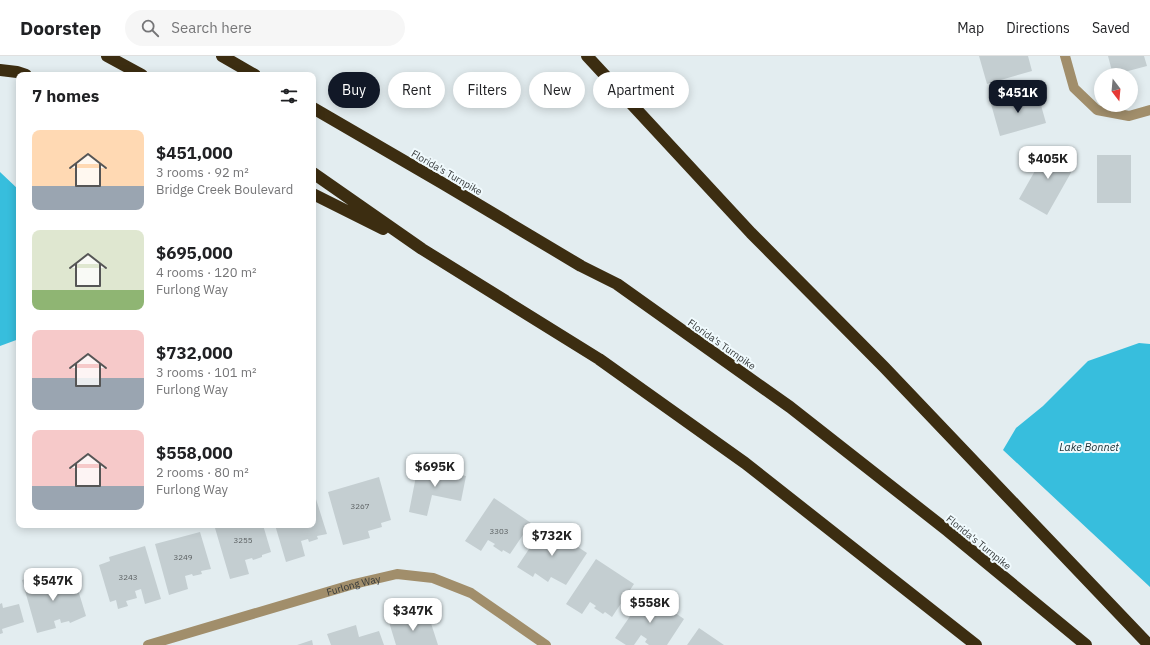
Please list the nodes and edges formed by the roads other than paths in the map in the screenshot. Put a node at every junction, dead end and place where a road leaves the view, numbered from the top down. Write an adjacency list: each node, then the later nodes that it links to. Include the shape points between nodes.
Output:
1 (107, 56): 6 (highway)
2 (222, 56): 7 (highway)
3 (587, 56): 18 (highway, via 750,233 884,367)
4 (1065, 56): 10 (street, via 1074,88 1097,110 1129,116)
5 (0, 70): 8 (highway)
6 (136, 72)
7 (250, 72)
8 (16, 73)
9 (316, 110): 17 (highway, Florida's Turnpike, via 581,266 617,284 790,407 948,531)
10 (1150, 110)
11 (316, 175): 13 (highway)
12 (316, 196): 13 (highway)
13 (422, 249): 16 (highway, via 599,359 745,463)
14 (148, 645): 15 (street, Furlong Way, via 354,584 397,574 433,578 471,593)
15 (546, 645)
16 (976, 645)
17 (1086, 645)
18 (1149, 645)

